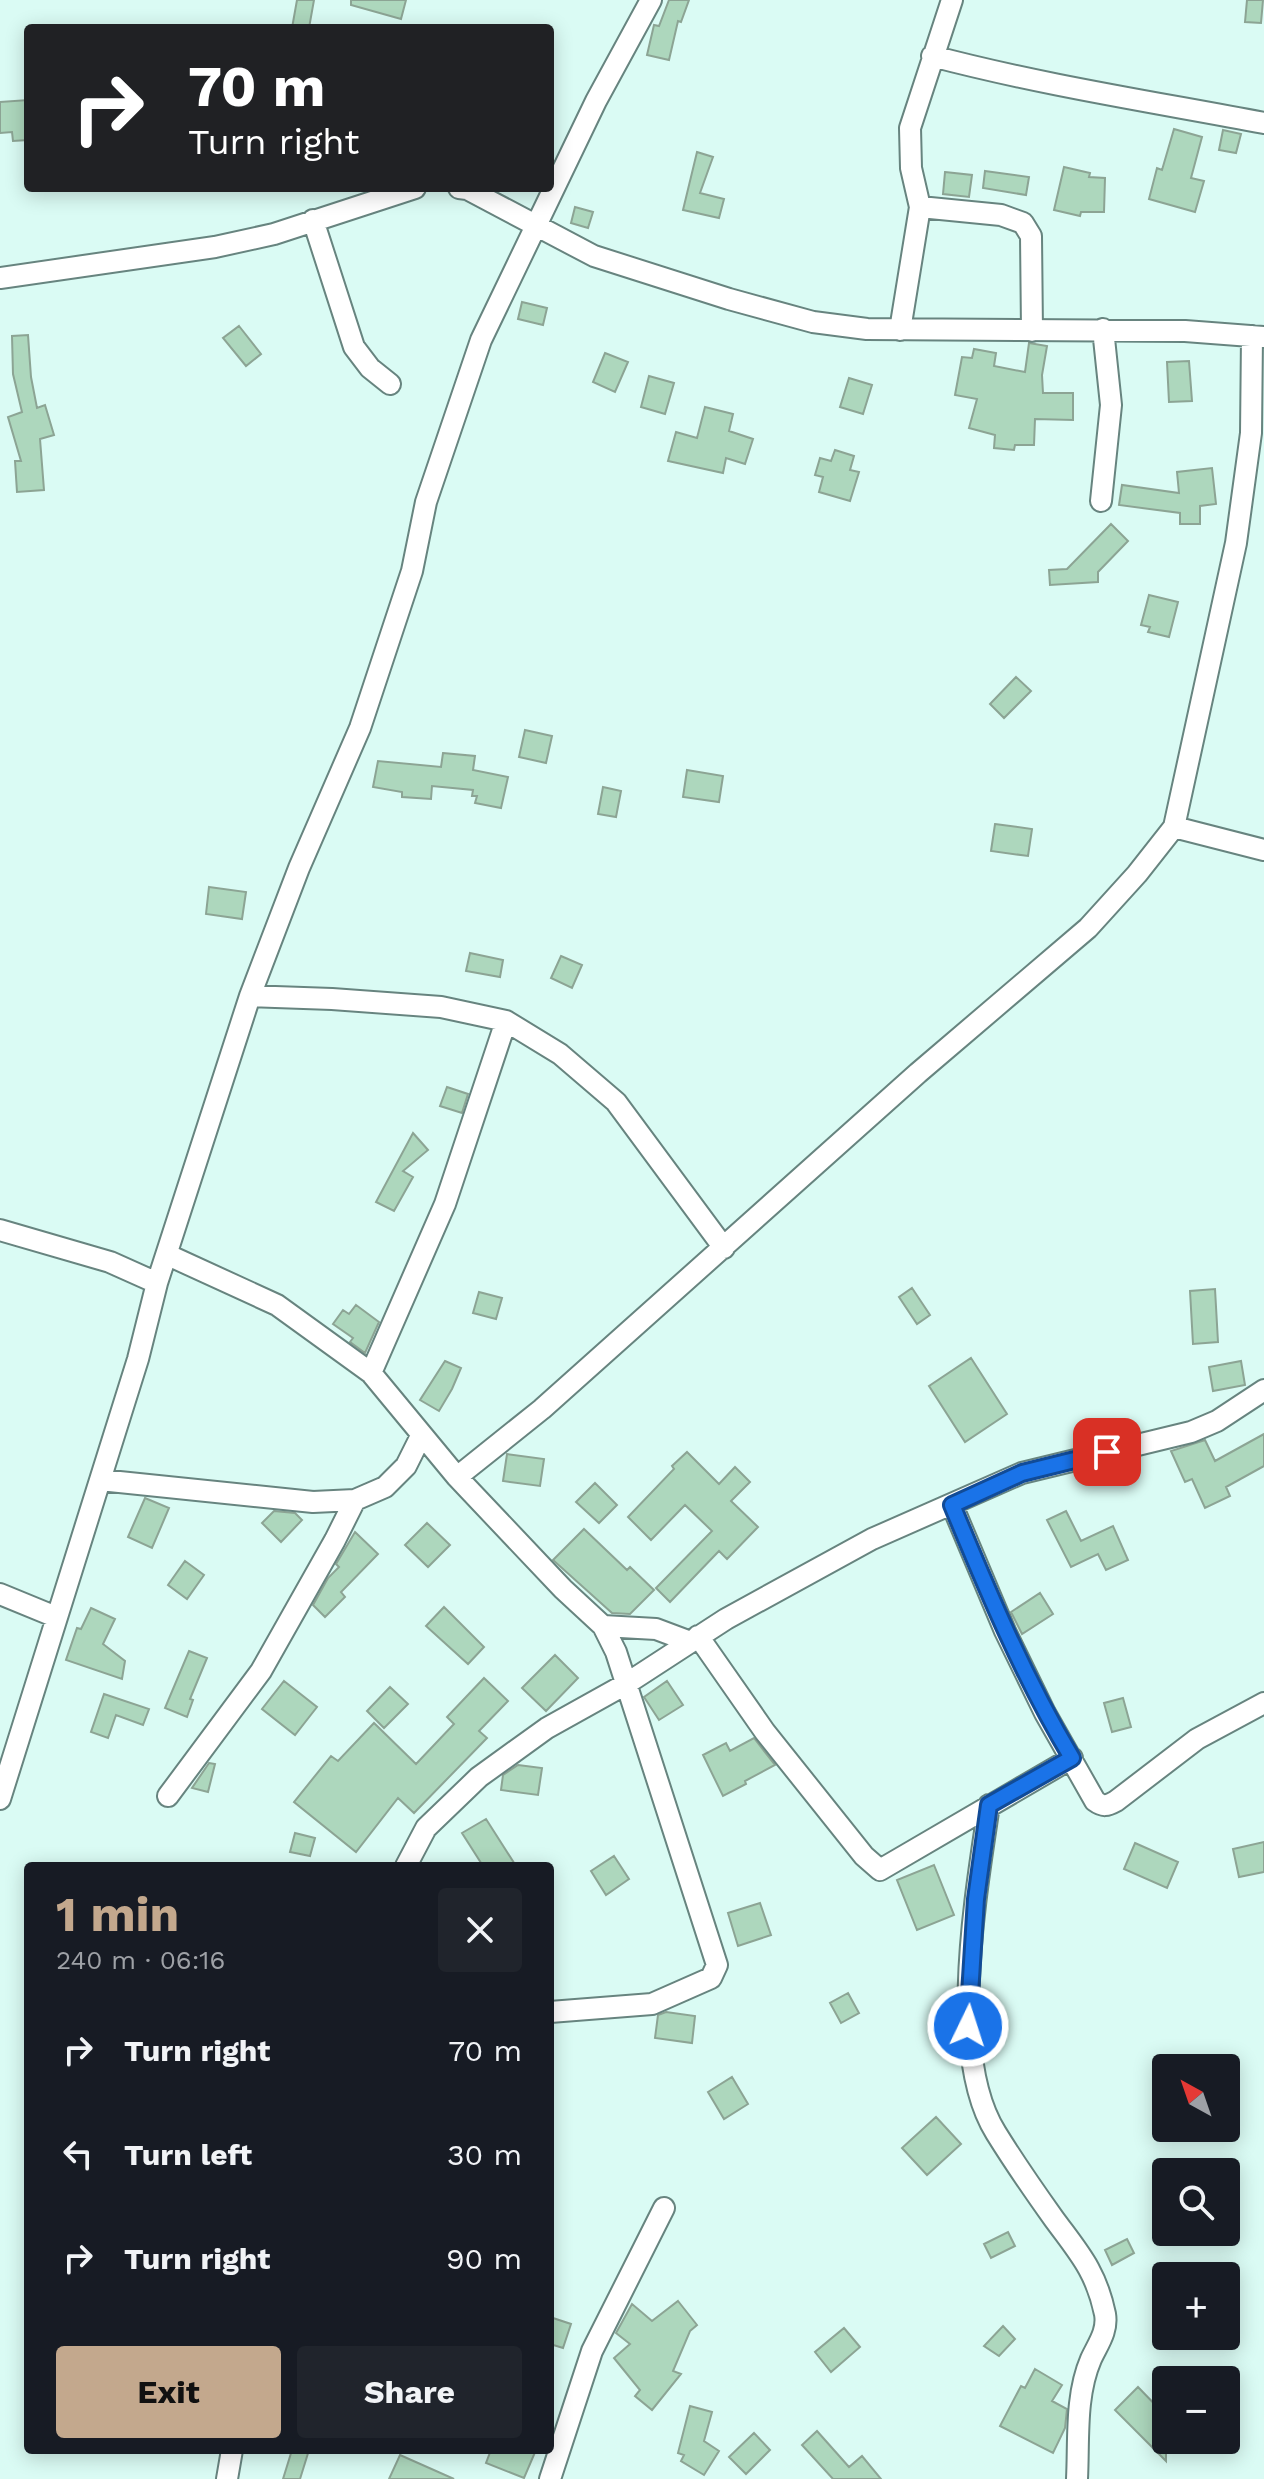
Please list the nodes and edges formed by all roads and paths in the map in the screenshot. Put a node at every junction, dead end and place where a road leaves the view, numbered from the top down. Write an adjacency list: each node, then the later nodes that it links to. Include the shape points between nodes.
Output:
1 (952, 0): 3 (street)
2 (646, 2): 5 (street)
3 (932, 56): 4 (street, via 1086,92); 9 (street, via 910,128 911,168)
4 (1264, 123)
5 (554, 187)
6 (402, 192): 10 (street)
7 (473, 192): 11 (street)
8 (552, 192): 11 (street)
9 (920, 207): 14 (street); 15 (street, via 1001,215 1023,223 1031,236)
10 (313, 220): 12 (street, via 215,247); 17 (street, via 354,347)
11 (535, 226): 14 (street, via 594,256 729,299 813,322); 21 (street, via 481,340 426,502 412,571 360,728)
12 (0, 278)
13 (1103, 329): 15 (street); 16 (street); 18 (street, via 1111,405)
14 (900, 330): 15 (street)
15 (1032, 331)
16 (1258, 336): 19 (street, via 1236,543)
17 (390, 384)
18 (1101, 501)
19 (1174, 827): 20 (street); 24 (street, via 1088,928)
20 (1264, 850)
21 (250, 996): 22 (street, via 441,1007); 25 (street)
22 (506, 1021): 24 (street, via 560,1054 616,1102); 27 (street, via 445,1204)
23 (0, 1230): 26 (street, via 110,1262)
24 (724, 1248): 30 (street)
25 (168, 1255): 26 (street); 27 (street, via 277,1305)
26 (157, 1283): 31 (street)
27 (371, 1373): 29 (street)
28 (1264, 1390): 33 (street, via 1191,1432 1022,1473)
29 (421, 1436): 30 (street); 32 (street, via 406,1466 385,1487)
30 (457, 1477): 36 (street)
31 (100, 1480): 32 (street, via 313,1502); 35 (street)
32 (355, 1500): 41 (street, via 261,1671)
33 (952, 1505): 37 (street, via 872,1539); 40 (street, via 1005,1631)
34 (0, 1594): 35 (street)
35 (56, 1617): 42 (street)
36 (603, 1626): 37 (street, via 656,1629); 38 (street)
37 (693, 1639): 38 (street); 43 (street, via 875,1867 884,1869)
38 (626, 1684): 44 (street, via 547,1728 479,1777 426,1828); 45 (street, via 717,1965 711,1978 652,2004)
39 (1264, 1703): 40 (street, via 1197,1739 1107,1806 1095,1801)
40 (1072, 1758): 43 (street)
41 (168, 1796)
42 (0, 1799)
43 (989, 1805): 50 (street, via 976,1899 968,2026 974,2077 994,2130 1089,2265 1099,2290 1106,2318 1078,2412)
44 (408, 1862)
45 (554, 2012)
46 (664, 2208): 49 (street, via 592,2351)
47 (231, 2454): 48 (street)
48 (227, 2479)
49 (550, 2479)
50 (1077, 2479)

